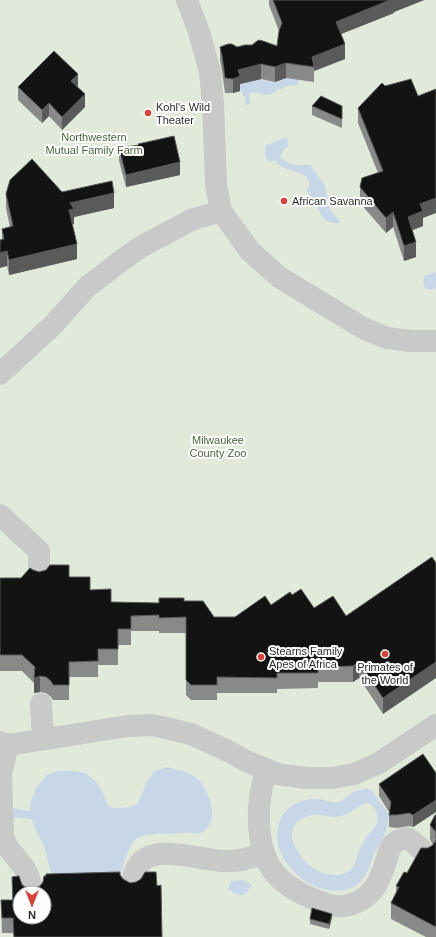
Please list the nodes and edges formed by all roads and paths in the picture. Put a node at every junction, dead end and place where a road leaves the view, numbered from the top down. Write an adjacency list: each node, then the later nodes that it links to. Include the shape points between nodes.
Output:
1 (188, 0): 2 (street, via 210,72 216,185)
2 (221, 211): 3 (street, via 250,251 278,276 351,321 387,338); 4 (street, via 192,220 139,248 121,261 87,287 52,326)
3 (436, 341)
4 (0, 374)
5 (0, 515): 6 (street, via 39,551)
6 (39, 575)
7 (41, 704): 9 (street)
8 (436, 725): 11 (street, via 379,763 354,774 332,778 306,778 277,774)
9 (43, 739): 10 (street); 11 (street, via 128,726 154,725 192,734)
10 (4, 743): 12 (street)
11 (266, 769): 15 (street, via 260,800 259,824)
12 (1, 799): 13 (street)
13 (1, 828): 16 (street, via 5,843 27,872)
14 (424, 852): 15 (street, via 407,838 400,839 393,844 388,853 379,880 370,895 350,905 338,907 304,895 285,884 273,871)
15 (263, 853): 17 (street, via 237,861 156,854 140,863 135,870)
16 (31, 885)
17 (132, 886)

